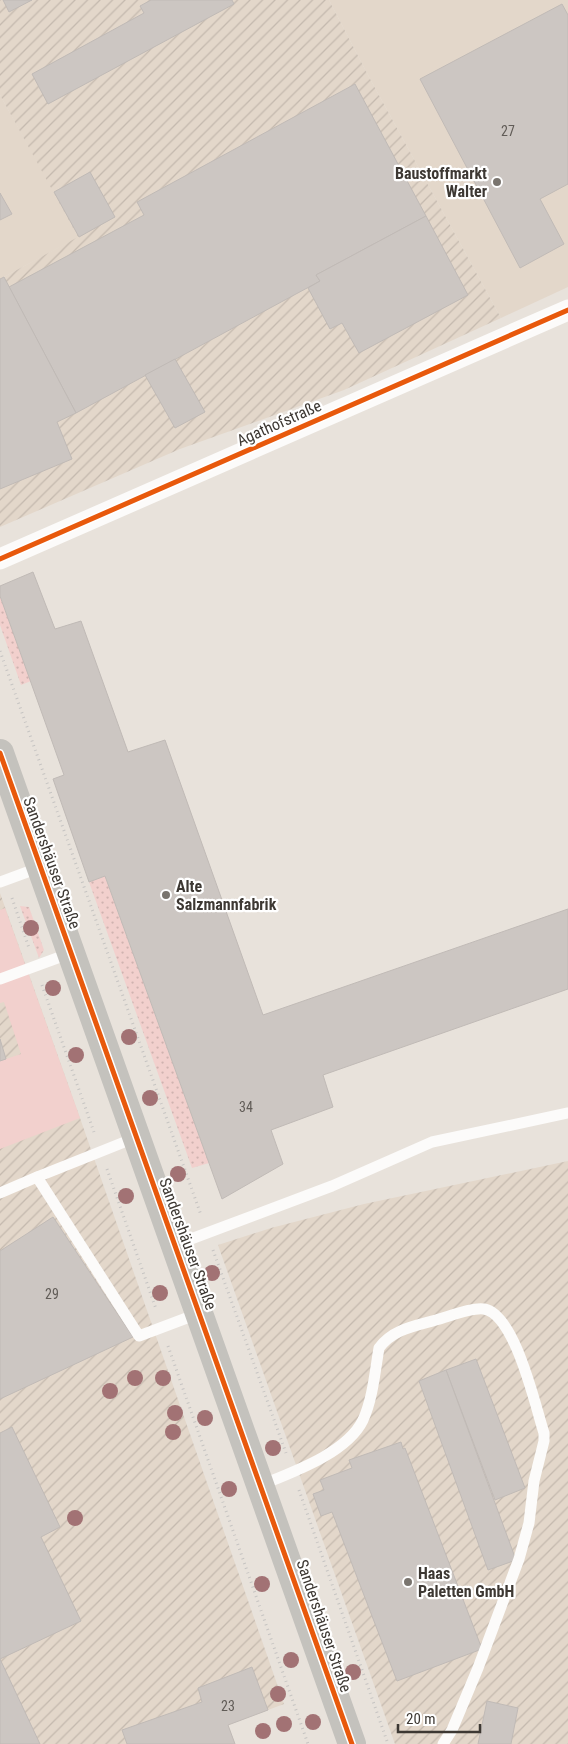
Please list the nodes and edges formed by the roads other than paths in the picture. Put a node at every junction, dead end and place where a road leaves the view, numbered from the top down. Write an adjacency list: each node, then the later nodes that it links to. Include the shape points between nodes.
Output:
1 (568, 310): 2 (street, Agathofstraße)
2 (0, 559)
3 (0, 753): 4 (main road, Sandershäuser Straße)
4 (41, 867): 5 (lane); 6 (main road, Sandershäuser Straße)
5 (3, 881)
6 (71, 953): 7 (lane); 9 (main road, Sandershäuser Straße)
7 (0, 979)
8 (568, 1113): 12 (lane, via 432,1142 332,1186)
9 (137, 1137): 10 (lane); 12 (main road, Sandershäuser Straße)
10 (36, 1177): 11 (lane); 13 (lane, via 139,1336)
11 (0, 1193)
12 (175, 1245): 13 (main road, Sandershäuser Straße)
13 (200, 1312): 14 (main road, Sandershäuser Straße)
14 (261, 1485): 15 (main road, Sandershäuser Straße); 16 (lane, via 320,1459 356,1432 368,1407 379,1348 384,1340 398,1331 478,1308 493,1311 504,1323 520,1355 544,1441 519,1559 478,1668)
15 (352, 1744)
16 (443, 1744)

